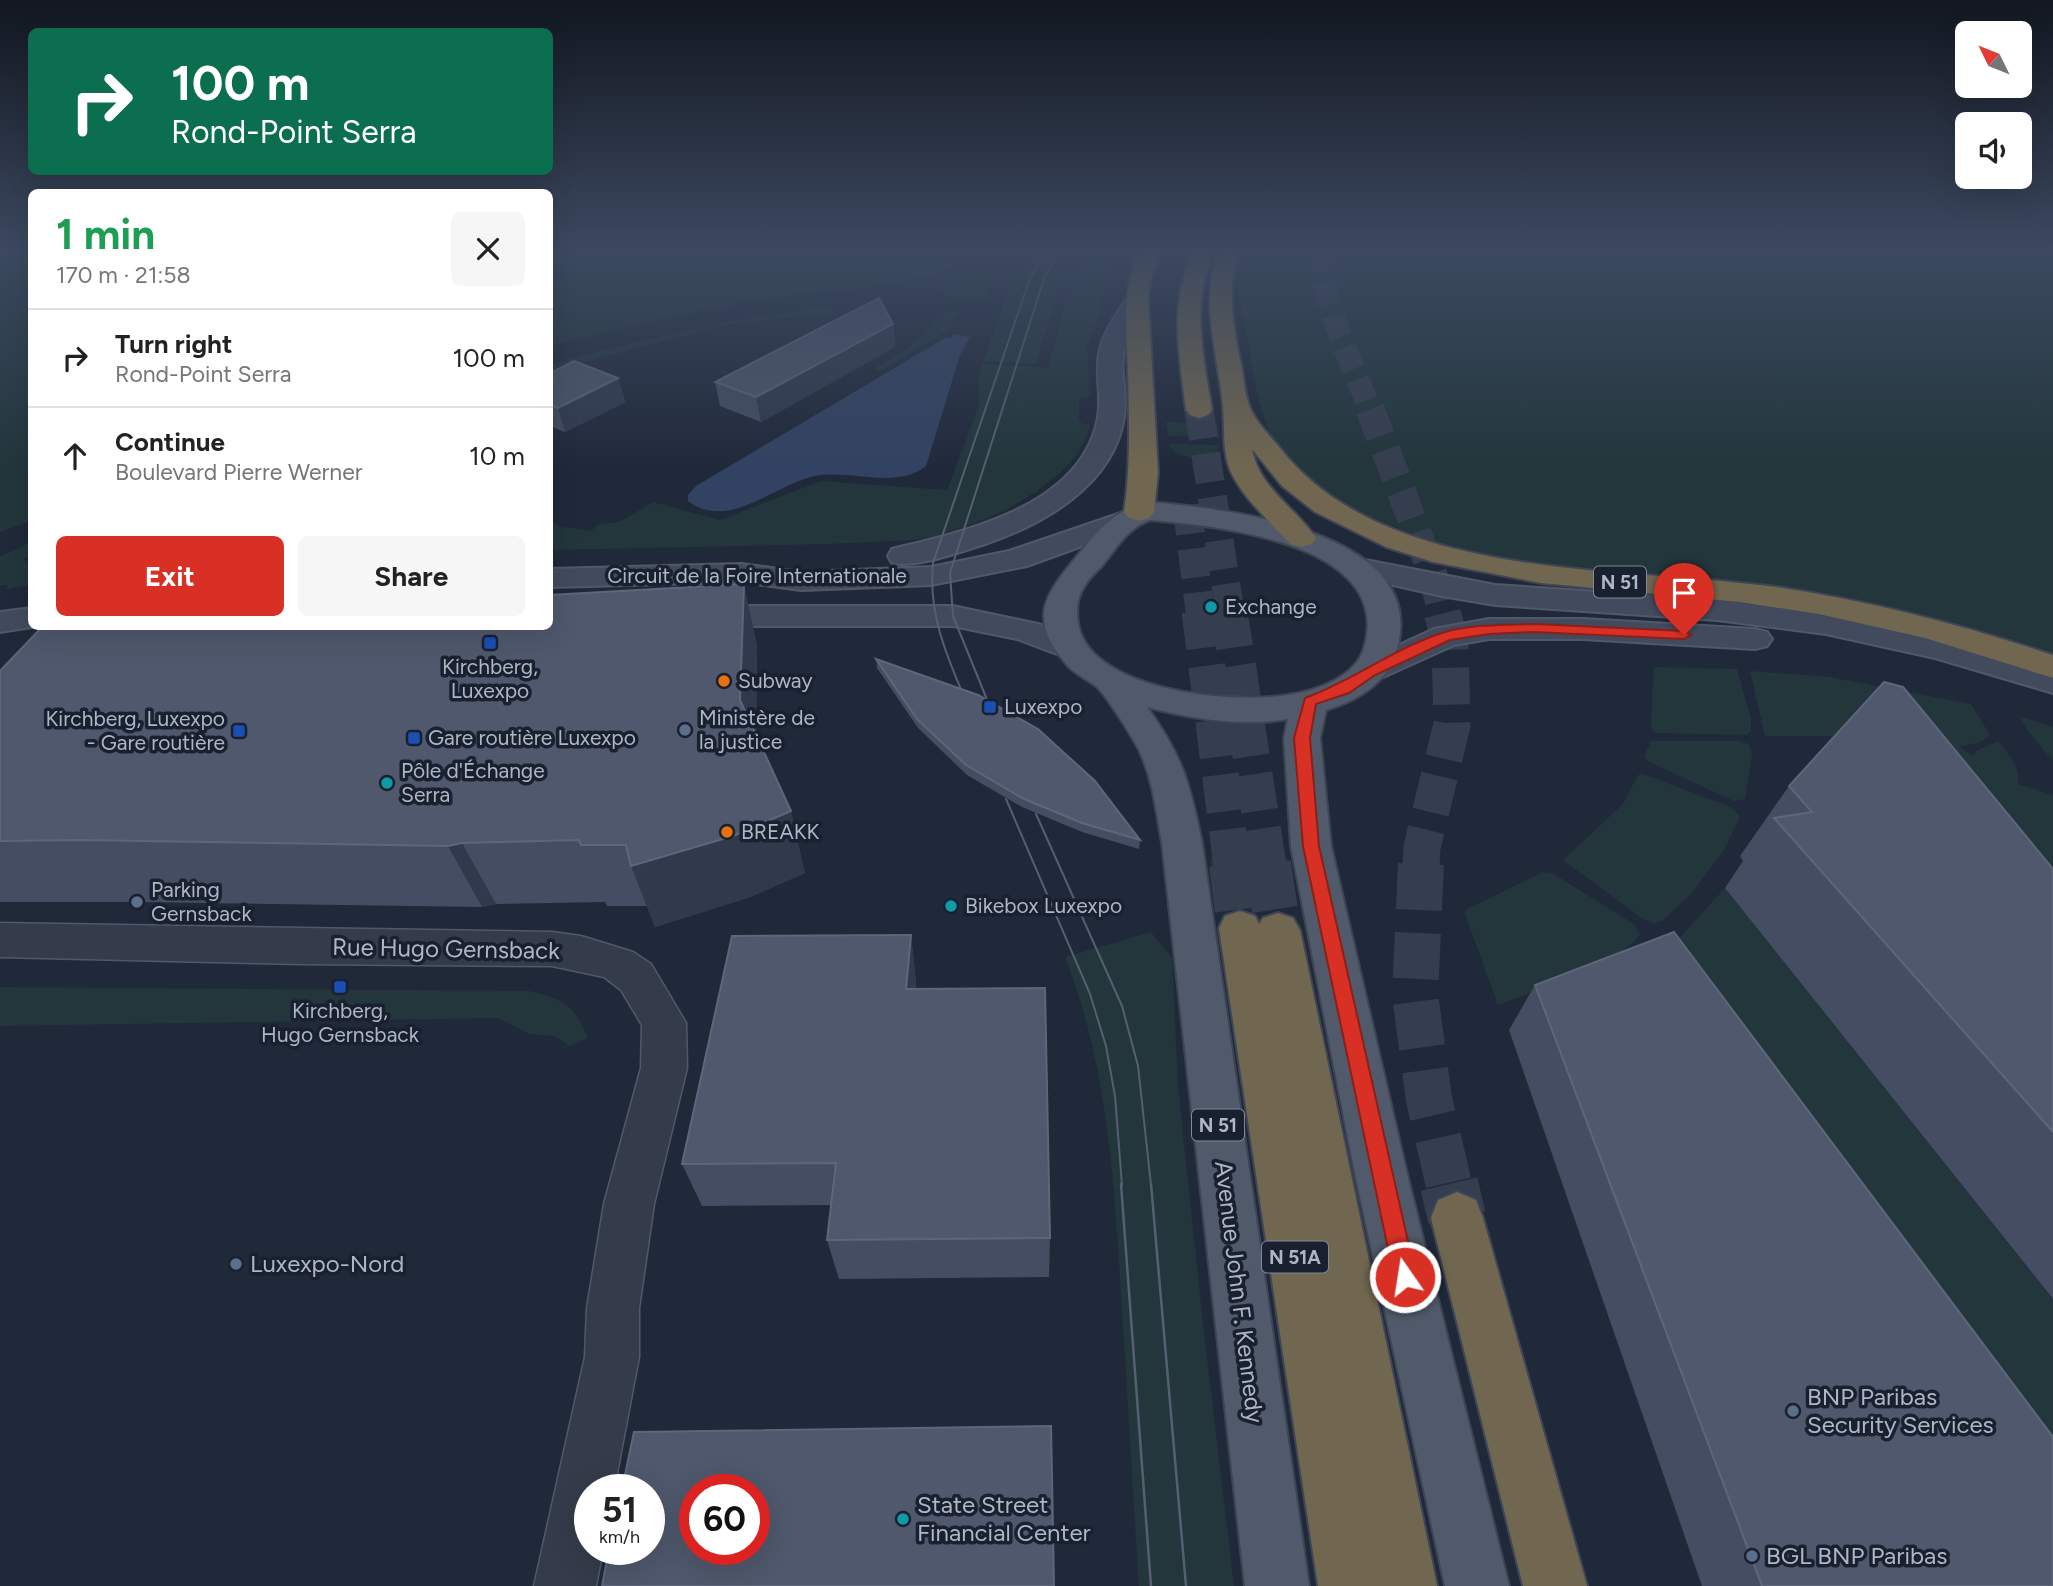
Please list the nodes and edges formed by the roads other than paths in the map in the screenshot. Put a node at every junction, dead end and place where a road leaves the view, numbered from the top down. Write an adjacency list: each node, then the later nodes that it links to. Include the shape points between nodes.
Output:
1 (1124, 323): 12 (main road, via 1112,344 1111,421 1101,449 1072,485 1051,502 992,532 937,549)
2 (1137, 323): 9 (highway, via 1144,473)
3 (1169, 323): 6 (highway)
4 (1190, 323): 8 (highway)
5 (1224, 323): 7 (highway, N 51)
6 (1173, 385)
7 (1236, 406): 10 (highway, N 51, via 1244,468); 18 (highway, N 51, via 1276,463 1303,491 1406,544 1516,571 1806,601 1895,621)
8 (1199, 410)
9 (1132, 516): 10 (main road, N 51, via 1203,514); 12 (main road, Circuit de la Foire Internationale, via 1016,559 930,576 801,580); 17 (main road, via 1065,591 1061,626)
10 (1301, 538): 11 (main road, N 51)
11 (1355, 567): 19 (main road, N 51, via 1374,589 1385,615 1384,642); 21 (main road, via 1495,594 1746,612 1810,621 1879,634)
12 (741, 573): 13 (main road, Circuit de la Foire Internationale)
13 (553, 578)
14 (674, 616): 17 (main road, Circuit de la Foire Internationale, via 943,615 1026,631)
15 (28, 618): 16 (main road)
16 (0, 622)
17 (1070, 648): 20 (main road, N 51)
18 (2053, 667)
19 (1370, 671): 22 (main road, via 1446,636 1489,629 1583,629 1756,639 1892,657 1980,676); 23 (main road, N 51, via 1343,690)
20 (1111, 681): 23 (main road, N 51, via 1205,707 1269,710); 27 (main road, Avenue John F. Kennedy / N 51, via 1156,747 1171,785)
21 (2053, 682)
22 (2053, 699)
23 (1310, 701): 30 (main road, via 1302,738 1311,846)
24 (0, 940): 26 (street, Rue Hugo Gernsback, via 552,949 618,964 636,976 664,1023 664,1068 629,1204 613,1308 612,1357)
25 (1457, 1218): 31 (highway)
26 (565, 1586)
27 (1277, 1586)
28 (1350, 1586): 29 (highway, N 51A, via 1259,929)
29 (1405, 1586)
30 (1477, 1586)
31 (1555, 1586)

